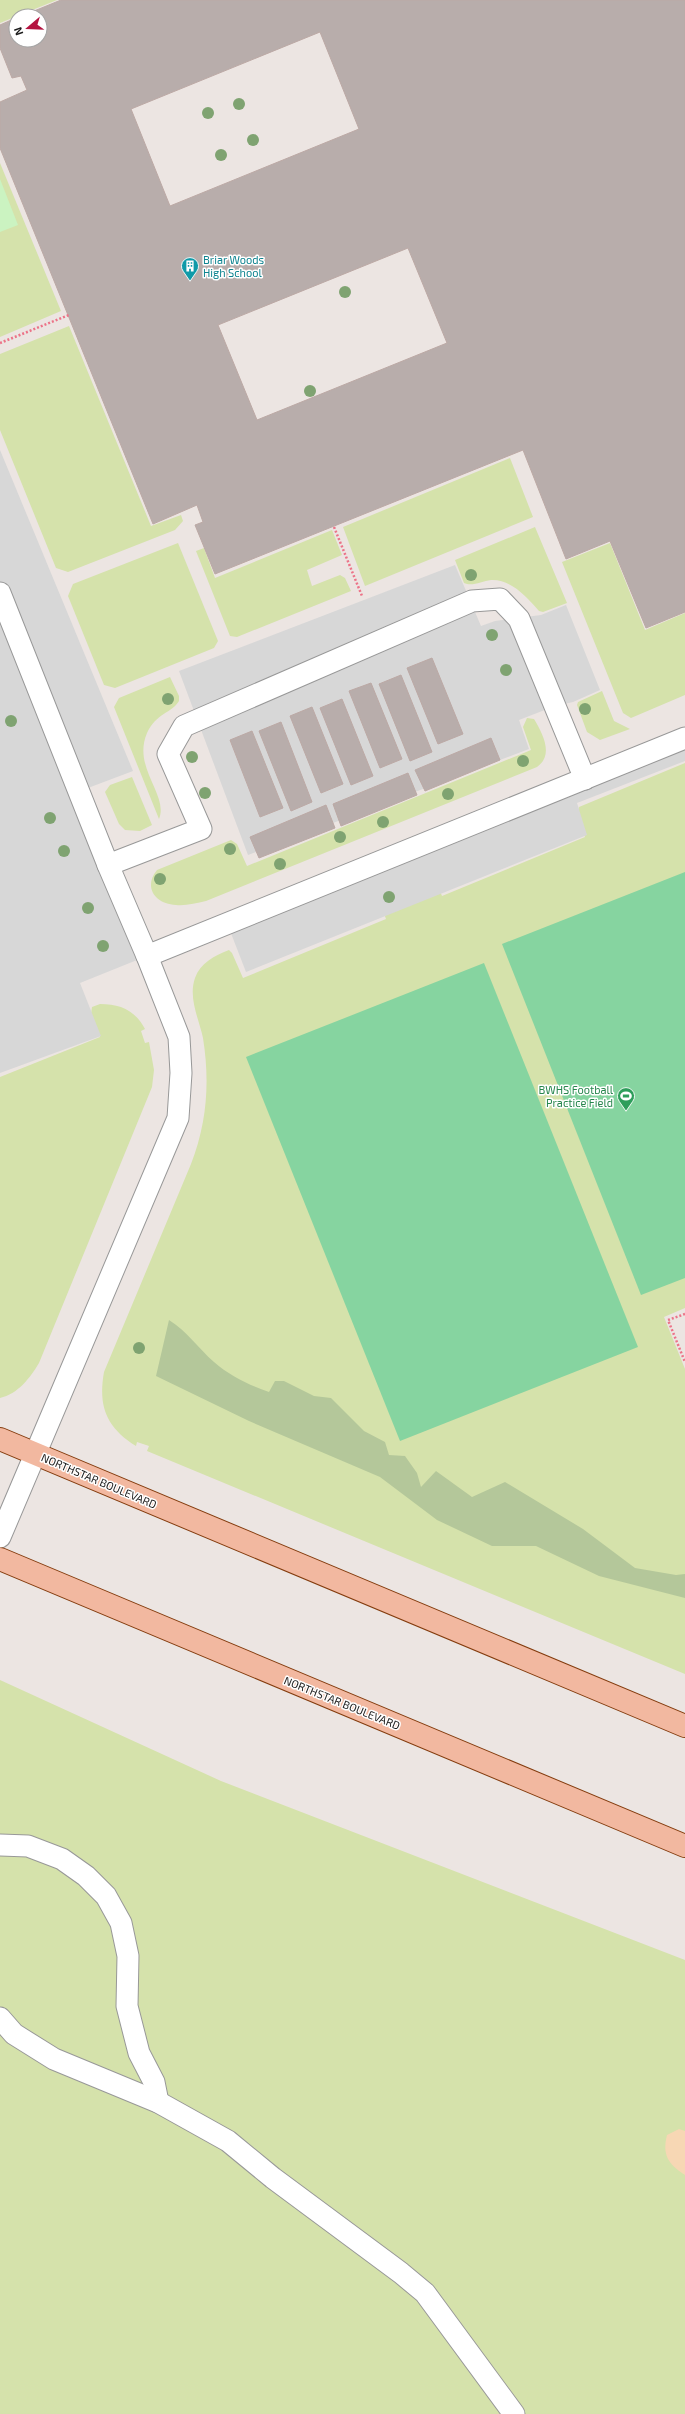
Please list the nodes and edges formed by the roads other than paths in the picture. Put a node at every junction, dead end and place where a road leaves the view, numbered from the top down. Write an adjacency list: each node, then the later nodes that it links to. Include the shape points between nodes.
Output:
1 (0, 593): 4 (lane)
2 (685, 738): 3 (lane)
3 (585, 779): 4 (lane, via 519,619 500,598 472,600 184,726 168,754 200,829); 5 (lane)
4 (108, 865): 5 (lane)
5 (147, 956): 7 (lane, via 180,1037 178,1118)
6 (0, 1439): 7 (main road, NORTHSTAR BOULEVARD)
7 (37, 1455): 8 (lane); 10 (main road, NORTHSTAR BOULEVARD)
8 (0, 1537)
9 (0, 1559): 12 (main road, NORTHSTAR BOULEVARD)
10 (685, 1726)
11 (0, 1845): 14 (lane, via 28,1846 62,1859 86,1876 106,1896 121,1923 128,1956 127,2006 139,2053 154,2082)
12 (685, 1846)
13 (0, 2018): 14 (lane, via 14,2034 54,2059)
14 (158, 2102): 15 (lane, via 228,2142 425,2293)
15 (514, 2414)

